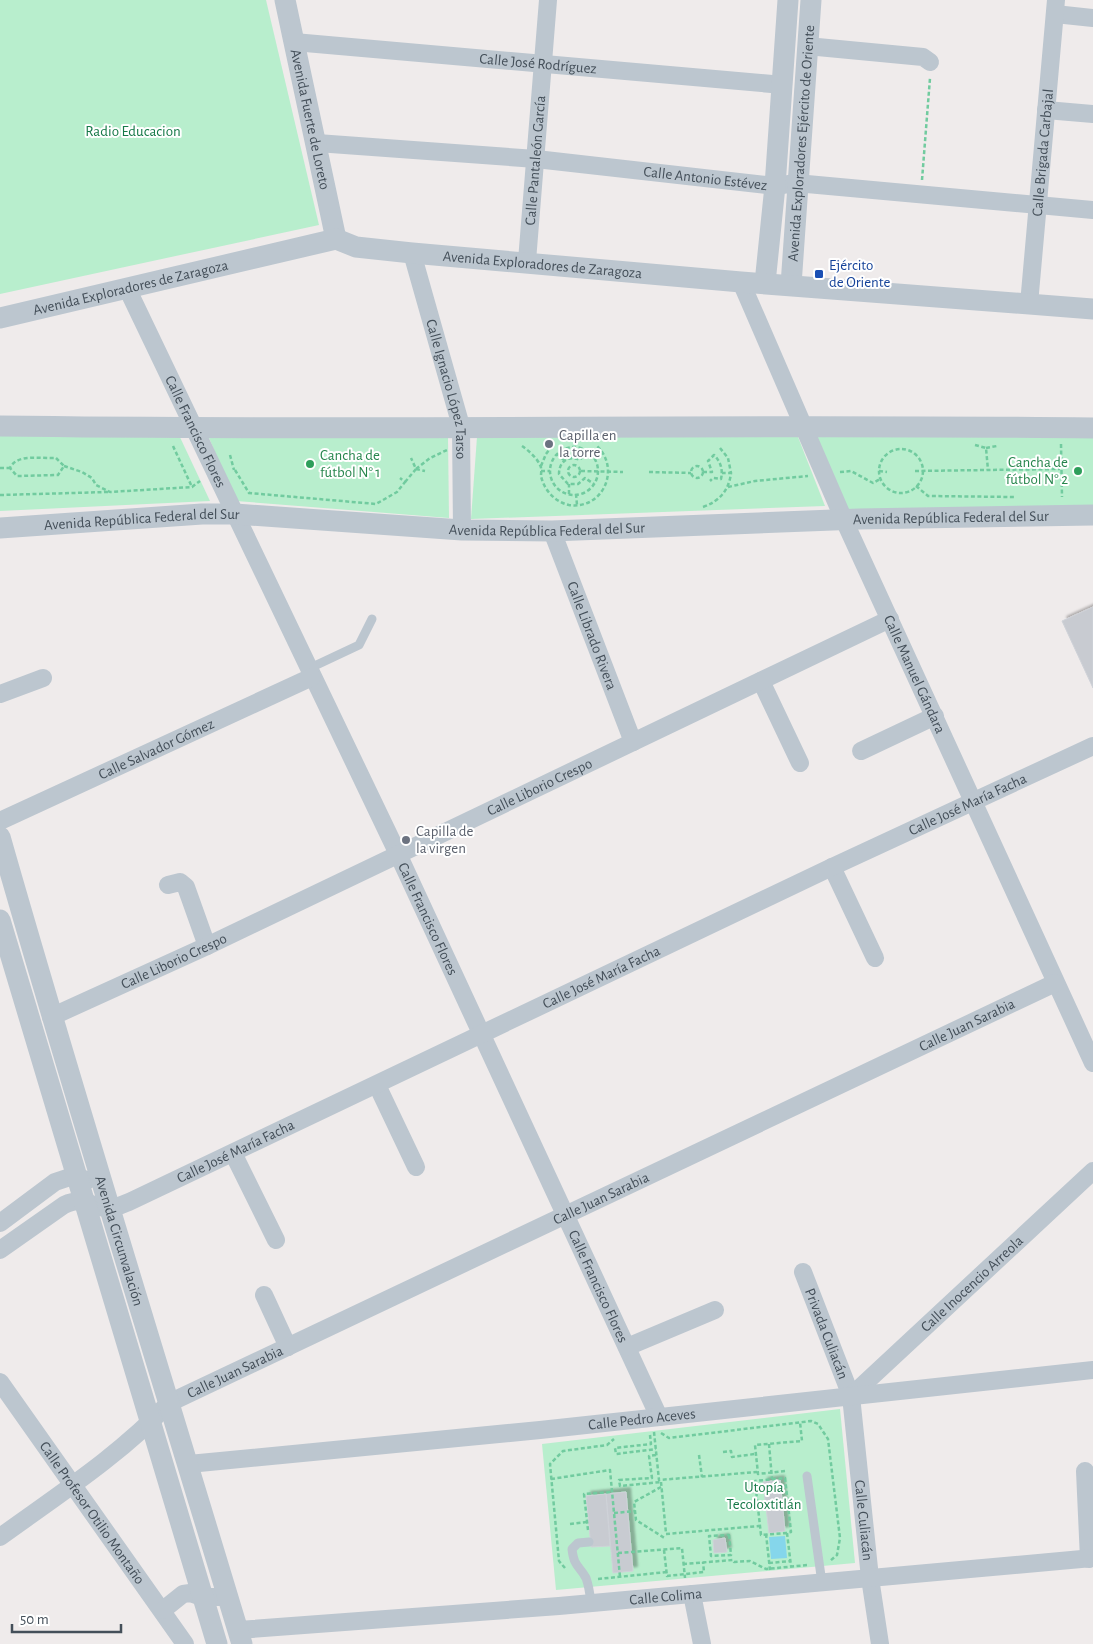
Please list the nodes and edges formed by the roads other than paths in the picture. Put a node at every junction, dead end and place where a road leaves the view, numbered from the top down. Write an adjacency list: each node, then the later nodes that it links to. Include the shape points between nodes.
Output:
1 (285, 0): 7 (street, Avenida Fuerte de Loreto)
2 (548, 0): 10 (street, Calle Pantaleón García)
3 (788, 0): 11 (street, Avenida Exploradores Ejército de Oriente)
4 (811, 0): 8 (street, Avenida Exploradores Ejército de Oriente)
5 (1056, 7): 6 (street); 12 (street, Calle Brigada Carbajal)
6 (1093, 18)
7 (294, 42): 10 (street, Calle José Rodríguez); 14 (street, Avenida Fuerte de Loreto)
8 (807, 46): 9 (street, via 923,57); 16 (street, Avenida Exploradores Ejército de Oriente)
9 (930, 62)
10 (544, 65): 11 (street, Calle José Rodríguez); 15 (street, Calle Pantaleón García)
11 (783, 85): 17 (street, Avenida Exploradores Ejército de Oriente)
12 (1046, 110): 13 (street); 18 (street, Calle Brigada Carbajal)
13 (1093, 114)
14 (317, 143): 15 (street, Calle Antonio Estévez); 20 (street, Avenida Fuerte de Loreto)
15 (536, 159): 17 (street, Calle Antonio Estévez); 22 (street, Calle Pantaleón García)
16 (796, 183): 17 (street, Calle Antonio Estévez); 18 (street, Calle Antonio Estévez); 25 (street, Avenida Exploradores Ejército de Oriente)
17 (775, 186): 24 (street, Avenida Exploradores Ejército de Oriente)
18 (1038, 204): 19 (street, Calle Antonio Estévez); 27 (street, Calle Brigada Carbajal)
19 (1093, 210)
20 (336, 239): 21 (street, Avenida Exploradores de Zaragoza, via 356,247); 26 (street, Avenida Exploradores de Zaragoza)
21 (412, 253): 22 (street, Avenida Exploradores de Zaragoza); 31 (street, Calle Ignacio López Tarso)
22 (527, 262): 23 (street, Avenida Exploradores de Zaragoza)
23 (741, 282): 24 (street, Avenida Exploradores de Zaragoza); 32 (street, Calle Manuel Gándara)
24 (765, 283): 25 (street, Avenida Exploradores de Zaragoza)
25 (791, 285): 27 (street, Avenida Exploradores de Zaragoza)
26 (126, 288): 29 (street, Avenida Exploradores de Zaragoza); 33 (street, Calle Francisco Flores)
27 (1029, 304): 28 (street, Avenida Exploradores de Zaragoza)
28 (1093, 309)
29 (0, 318)
30 (0, 426): 33 (street)
31 (461, 426): 32 (street); 33 (street); 39 (street, Calle Ignacio López Tarso)
32 (806, 427): 34 (street); 37 (street, Calle Manuel Gándara)
33 (193, 428): 35 (street, Calle Francisco Flores)
34 (1093, 428)
35 (235, 514): 38 (street, Avenida República Federal del Sur); 39 (street, Avenida República Federal del Sur); 43 (street, Calle Francisco Flores)
36 (1093, 515): 37 (street, Avenida República Federal del Sur)
37 (844, 520): 40 (street, Avenida República Federal del Sur); 41 (street, Calle Manuel Gándara)
38 (0, 528)
39 (462, 530): 40 (street, Avenida República Federal del Sur)
40 (552, 531): 48 (street, Calle Librado Rivera)
41 (890, 618): 45 (street, Calle Liborio Crespo); 47 (street, Calle Manuel Gándara)
42 (372, 619): 43 (lane, via 359,645)
43 (310, 673): 53 (street, Calle Salvador Gómez); 55 (street, Calle Francisco Flores)
44 (44, 678): 46 (street)
45 (761, 681): 48 (street, Calle Liborio Crespo); 51 (street)
46 (0, 694)
47 (935, 716): 50 (street); 52 (street, Calle Manuel Gándara)
48 (633, 742): 55 (street, Calle Liborio Crespo)
49 (1093, 746): 52 (street, Calle José María Facha)
50 (860, 751)
51 (800, 764)
52 (974, 802): 56 (street, Calle José María Facha); 63 (street, Calle Manuel Gándara)
53 (0, 820)
54 (0, 837): 58 (street, Avenida Circunvalación)
55 (398, 854): 61 (street, Calle Liborio Crespo); 65 (street, Calle Francisco Flores)
56 (832, 866): 62 (street); 65 (street, Calle José María Facha)
57 (168, 885): 61 (street, via 180,882 186,887)
58 (18, 902): 59 (street); 64 (street, Avenida Circunvalación)
59 (0, 916)
60 (0, 920): 71 (street, Avenida Circunvalación)
61 (207, 946): 64 (street, Calle Liborio Crespo)
62 (875, 958)
63 (1055, 983): 66 (street, Calle Manuel Gándara); 75 (street, Calle Juan Sarabia)
64 (52, 1016): 72 (street, Avenida Circunvalación)
65 (483, 1034): 67 (street, Calle José María Facha); 75 (street, Calle Francisco Flores)
66 (1093, 1063)
67 (377, 1085): 68 (street, Calle José María Facha); 69 (street)
68 (233, 1153): 74 (street, Calle José María Facha, via 129,1202); 77 (street)
69 (416, 1167)
70 (1093, 1171): 86 (street, Calle Inocencio Arreola)
71 (78, 1178): 72 (street); 73 (street, Avenida Circunvalación); 76 (street, via 55,1182)
72 (101, 1183): 74 (street, Avenida Circunvalación)
73 (84, 1200): 74 (street); 78 (street, via 64,1205); 89 (street, Avenida Circunvalación)
74 (109, 1208): 87 (street, Avenida Circunvalación)
75 (565, 1214): 82 (street, Calle Juan Sarabia); 83 (street, Calle Francisco Flores)
76 (0, 1222)
77 (276, 1240)
78 (0, 1250)
79 (803, 1272): 86 (street, Privada Culiacán)
80 (264, 1294): 82 (street)
81 (715, 1310): 83 (street)
82 (288, 1347): 87 (street, Calle Juan Sarabia)
83 (627, 1347): 88 (street, Calle Francisco Flores)
84 (1093, 1370): 86 (street, Calle Pedro Aceves)
85 (0, 1382): 93 (street, Calle Profesor Otilio Montaño)
86 (852, 1396): 88 (street, Calle Pedro Aceves); 97 (street, Calle Culiacán)
87 (169, 1403): 89 (street, Calle Juan Sarabia); 90 (street, Avenida Circunvalación)
88 (659, 1417): 90 (street, Calle Pedro Aceves)
89 (151, 1422): 93 (street, Calle Juan Sarabia); 100 (street, Avenida Circunvalación)
90 (189, 1464): 101 (street, Avenida Circunvalación)
91 (1085, 1471): 96 (street)
92 (807, 1476): 98 (lane)
93 (73, 1484): 94 (street, Calle Juan Sarabia); 103 (street, Calle Profesor Otilio Montaño)
94 (0, 1537)
95 (589, 1542): 102 (lane, via 578,1543 572,1549 573,1562 585,1577)
96 (1091, 1558): 97 (street, Calle Colima)
97 (870, 1578): 98 (street, Calle Colima); 108 (street, Calle Culiacán)
98 (822, 1583): 99 (street, Calle Colima)
99 (689, 1594): 102 (street, Calle Colima); 107 (street)
100 (202, 1597): 101 (street); 103 (street, via 183,1594); 106 (street, Avenida Circunvalación)
101 (227, 1597): 104 (street, Avenida Circunvalación)
102 (591, 1603): 104 (street, Calle Colima)
103 (163, 1610): 105 (street, Calle Profesor Otilio Montaño)
104 (240, 1637)
105 (185, 1644)
106 (217, 1644)
107 (702, 1644)
108 (880, 1644)

